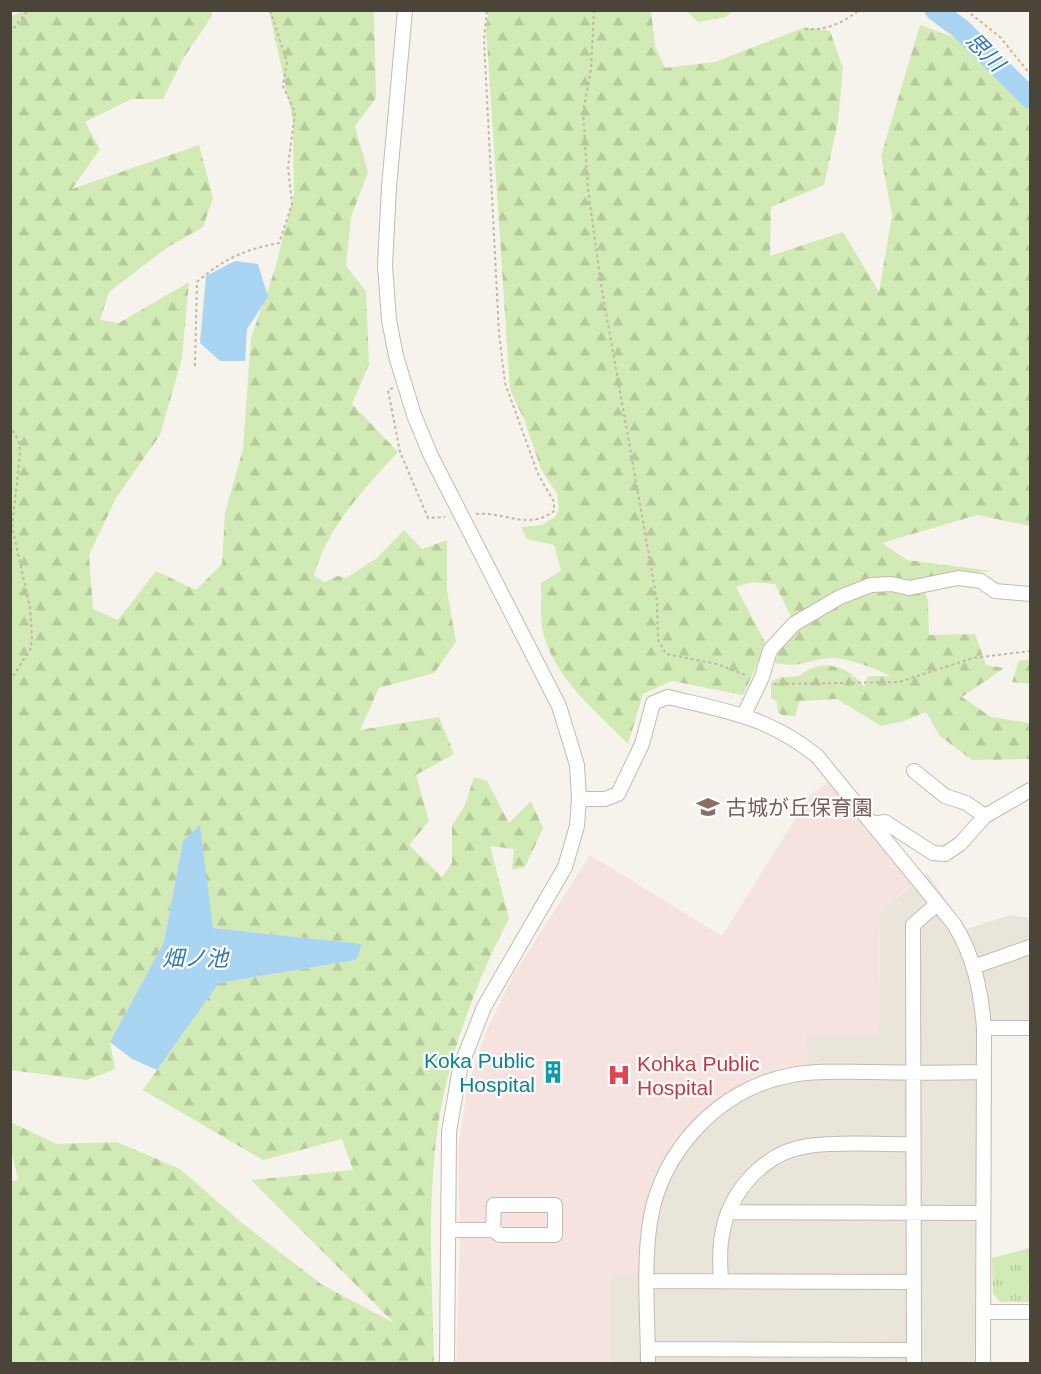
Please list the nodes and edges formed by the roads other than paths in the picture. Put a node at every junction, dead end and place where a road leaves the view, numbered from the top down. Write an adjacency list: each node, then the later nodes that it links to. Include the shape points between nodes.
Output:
1 (405, 10): 6 (street, via 389,187 385,266 389,320 414,415 451,498 559,706 575,757)
2 (1030, 594): 3 (street, via 995,591 981,580 957,578 909,588 871,585 840,597 794,624 770,650)
3 (744, 716): 6 (street, via 668,697 653,703 642,744 618,794 605,799); 8 (street, via 780,730 817,756)
4 (915, 771): 7 (street, via 945,796 966,803)
5 (1030, 790): 7 (street)
6 (579, 799): 20 (street, via 577,826 565,867 484,1007 460,1068 449,1132)
7 (985, 816): 8 (street, via 960,844 945,854 933,853 885,822)
8 (872, 824): 9 (street)
9 (938, 904): 11 (street, via 960,934); 15 (street, via 912,925)
10 (1030, 947): 11 (street)
11 (973, 967): 12 (street)
12 (984, 1028): 13 (street); 14 (street)
13 (1030, 1028)
14 (983, 1072): 15 (street); 19 (street)
15 (913, 1073): 16 (street); 22 (street, via 789,1075 751,1089 715,1110 681,1147 658,1190 650,1222)
16 (914, 1144): 17 (street, via 800,1148 757,1171 742,1187); 18 (street)
17 (728, 1212): 18 (street); 23 (street, via 721,1244)
18 (913, 1213): 19 (street); 24 (street)
19 (983, 1213): 25 (street)
20 (449, 1230): 21 (street); 29 (street)
21 (493, 1230): 21 (street, via 494,1205 555,1205 555,1235 500,1235)
22 (648, 1281): 23 (street); 27 (street)
23 (721, 1281): 24 (street)
24 (914, 1282): 28 (street)
25 (983, 1312): 26 (street); 31 (street)
26 (1030, 1312)
27 (648, 1349): 28 (street); 30 (street)
28 (914, 1357)
29 (447, 1364)
30 (648, 1364)
31 (983, 1364)

